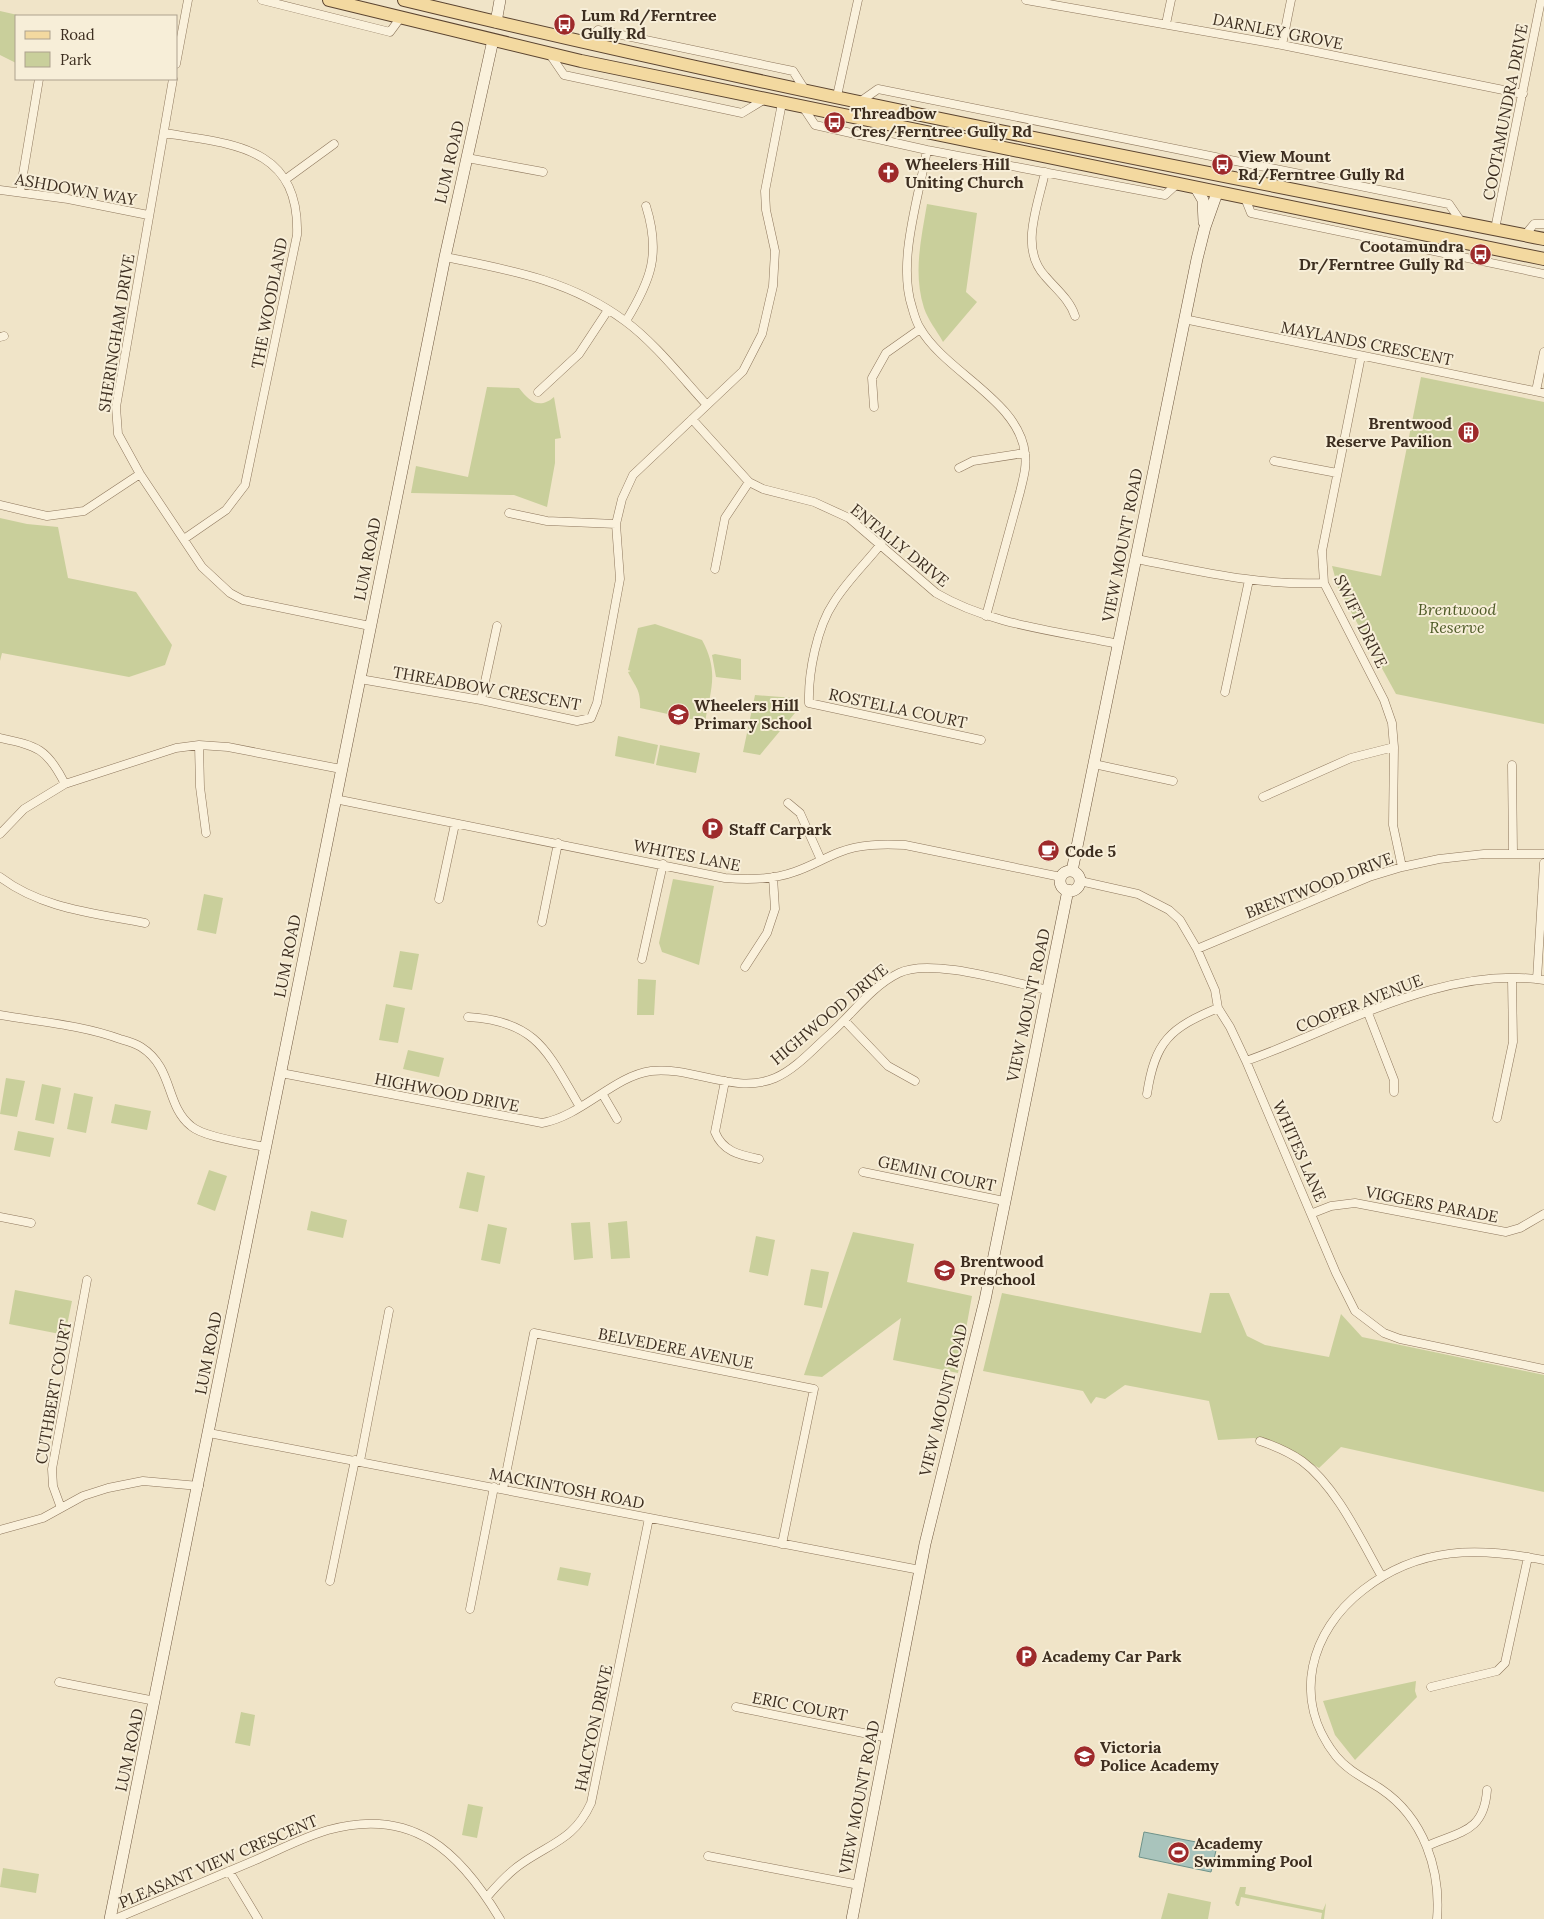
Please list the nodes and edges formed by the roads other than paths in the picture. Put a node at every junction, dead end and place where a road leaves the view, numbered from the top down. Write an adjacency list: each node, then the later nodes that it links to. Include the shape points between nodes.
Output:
1 (188, 0): 18 (street)
2 (262, 0): 12 (street, via 390,32)
3 (329, 0): 12 (main road)
4 (404, 0): 11 (main road); 12 (main road)
5 (500, 0): 13 (street, LUM ROAD)
6 (858, 0): 24 (street)
7 (1026, 0): 14 (street, DARNLEY GROVE)
8 (1171, 0): 14 (street)
9 (1292, 0): 17 (street)
10 (1541, 0): 23 (street, COOTAMUNDRA DRIVE)
11 (450, 6): 13 (main road)
12 (401, 17): 15 (main road)
13 (496, 22): 15 (main road, LUM ROAD); 16 (main road)
14 (1166, 24): 17 (street, DARNLEY GROVE)
15 (493, 40): 19 (main road); 33 (street, LUM ROAD)
16 (586, 43): 20 (main road); 24 (main road)
17 (1282, 44): 23 (street, DARNLEY GROVE)
18 (178, 53)
19 (549, 53): 20 (main road); 25 (street, via 564,75 601,83 742,113)
20 (582, 61): 25 (main road)
21 (39, 80): 43 (street)
22 (174, 80): 30 (street, SHERINGHAM DRIVE)
23 (1524, 94): 51 (street, COOTAMUNDRA DRIVE)
24 (837, 96): 26 (main road); 29 (main road)
25 (765, 99): 27 (main road)
26 (861, 102): 34 (street, via 878,89); 37 (main road)
27 (782, 103): 28 (main road); 67 (street, THREADBOW CRESCENT, via 765,191 775,251 773,286 762,334 743,371)
28 (803, 108): 29 (main road); 32 (street, via 815,126)
29 (834, 114): 39 (main road)
30 (164, 133): 38 (street, THE WOODLAND, via 249,149); 47 (street, SHERINGHAM DRIVE)
31 (334, 144): 38 (street)
32 (927, 150): 36 (street); 62 (street, via 906,262 906,285)
33 (467, 158): 35 (street); 55 (street, LUM ROAD)
34 (1282, 170): 40 (street); 48 (street, via 1449,204)
35 (543, 172)
36 (1045, 172): 39 (street, via 1165,195); 59 (street, via 1031,250 1036,264 1072,305)
37 (1214, 173): 40 (main road); 44 (main road)
38 (286, 179): 79 (street, THE WOODLAND, via 298,216 297,235 251,467 245,485 226,510)
39 (1177, 184): 41 (main road)
40 (1278, 186): 48 (main road)
41 (1196, 188): 44 (main road); 50 (street, VIEW MOUNT ROAD, via 1203,200)
42 (0, 190): 43 (street, ASHDOWN WAY)
43 (20, 192): 47 (street, ASHDOWN WAY)
44 (1217, 193): 45 (main road); 50 (street, VIEW MOUNT ROAD)
45 (1245, 198): 54 (main road); 57 (street, via 1251,213)
46 (646, 206): 61 (street, via 652,223 650,274 645,291)
47 (148, 215): 74 (street, SHERINGHAM DRIVE, via 116,407 118,434)
48 (1462, 223): 51 (main road)
49 (1544, 224): 52 (street, via 1534,224)
50 (1205, 227): 60 (street, VIEW MOUNT ROAD)
51 (1496, 229): 52 (main road); 54 (main road)
52 (1525, 235): 53 (main road)
53 (1544, 239)
54 (1492, 249): 56 (main road)
55 (445, 257): 58 (street, via 547,279 585,295); 86 (street, LUM ROAD)
56 (1544, 259)
57 (1544, 274)
58 (608, 310): 61 (street); 65 (street, via 579,354)
59 (1075, 316)
60 (1184, 319): 64 (street, MAYLANDS CRESCENT); 81 (street, VIEW MOUNT ROAD)
61 (626, 321): 67 (street)
62 (920, 329): 68 (street, via 886,353 872,378); 70 (street, via 943,356 995,402 1016,428)
63 (1544, 352): 66 (street)
64 (1361, 356): 66 (street, MAYLANDS CRESCENT); 73 (street, SWIFT DRIVE)
65 (538, 392)
66 (1540, 392)
67 (707, 405): 69 (street, THREADBOW CRESCENT)
68 (874, 407)
69 (692, 419): 75 (street, ENTALLY DRIVE); 78 (street, THREADBOW CRESCENT, via 633,475)
70 (1025, 453): 72 (street, via 973,460); 85 (street, via 1022,485)
71 (1274, 461): 73 (street)
72 (959, 468)
73 (1337, 473): 84 (street, SWIFT DRIVE, via 1322,551)
74 (140, 474): 76 (street, via 84,511 47,516); 79 (street, SHERINGHAM DRIVE)
75 (749, 482): 80 (street, ENTALLY DRIVE, via 833,509); 82 (street, via 725,518)
76 (0, 505)
77 (509, 512): 78 (street, via 548,521)
78 (616, 524): 91 (street, THREADBOW CRESCENT, via 620,579 597,704 591,718 577,721)
79 (184, 539): 86 (street, SHERINGHAM DRIVE, via 202,567 230,593 243,600)
80 (881, 544): 85 (street, ENTALLY DRIVE, via 936,593); 93 (street, ROSTELLA COURT, via 827,614 818,641 808,703)
81 (1136, 559): 83 (street); 88 (street, VIEW MOUNT ROAD)
82 (715, 569)
83 (1249, 580): 84 (street, via 1288,585); 90 (street)
84 (1324, 583): 95 (street, SWIFT DRIVE, via 1384,700 1392,723)
85 (986, 616): 88 (street, ENTALLY DRIVE)
86 (370, 626): 89 (street, LUM ROAD)
87 (497, 626): 91 (street)
88 (1118, 644): 96 (street, VIEW MOUNT ROAD)
89 (360, 679): 91 (street, THREADBOW CRESCENT); 98 (street, LUM ROAD)
90 (1225, 692)
91 (481, 700)
92 (0, 738): 100 (street, via 32,745 49,757)
93 (981, 740)
94 (200, 746): 98 (street, via 228,747); 100 (street, via 176,748); 105 (street, via 200,787)
95 (1394, 748): 101 (street, via 1351,758); 113 (street, SWIFT DRIVE, via 1393,825)
96 (1094, 764): 99 (street); 114 (street, VIEW MOUNT ROAD)
97 (1512, 764): 108 (street)
98 (341, 769): 102 (street, LUM ROAD)
99 (1173, 781)
100 (65, 784): 106 (street, via 24,809)
101 (1263, 797)
102 (335, 799): 104 (street, WHITES LANE); 135 (street, LUM ROAD)
103 (788, 803): 110 (street, via 800,813)
104 (455, 824): 107 (street, WHITES LANE); 120 (street)
105 (206, 833)
106 (0, 834)
107 (558, 843): 112 (street, WHITES LANE); 121 (street)
108 (1513, 853): 109 (street, BRENTWOOD DRIVE); 113 (street, BRENTWOOD DRIVE, via 1463,856)
109 (1544, 854)
110 (821, 860): 116 (street, WHITES LANE); 117 (street, WHITES LANE, via 858,847 897,845)
111 (1544, 863): 127 (street)
112 (662, 864): 116 (street, WHITES LANE, via 725,878); 124 (street)
113 (1402, 867): 123 (street, BRENTWOOD DRIVE, via 1369,877)
114 (1072, 871): 117 (street); 118 (street, via 1078,874)
115 (0, 877): 122 (street, via 22,893 49,904)
116 (773, 877): 125 (street, via 775,909 767,933)
117 (1061, 877): 119 (street, via 1061,885)
118 (1080, 881): 119 (street, via 1076,889); 123 (street, WHITES LANE, via 1138,894 1169,910 1180,920)
119 (1068, 890): 128 (street, VIEW MOUNT ROAD)
120 (439, 899)
121 (542, 922)
122 (145, 924)
123 (1197, 949): 129 (street, WHITES LANE, via 1215,990)
124 (642, 959)
125 (745, 967)
126 (1512, 979): 127 (street, COOPER AVENUE); 130 (street, COOPER AVENUE, via 1449,985 1393,1001); 142 (street, via 1513,1042)
127 (1541, 979)
128 (1048, 990): 133 (street, HIGHWOOD DRIVE, via 950,970 917,968 888,979); 147 (street, VIEW MOUNT ROAD)
129 (1218, 1008): 134 (street, WHITES LANE); 139 (street, via 1189,1020 1166,1040 1151,1066)
130 (1368, 1013): 134 (street, COOPER AVENUE); 138 (street, via 1394,1080)
131 (0, 1015): 144 (street, via 98,1031 141,1047 158,1061 180,1115 192,1128)
132 (468, 1017): 141 (street, via 484,1018 521,1029 546,1049)
133 (845, 1021): 136 (street, HIGHWOOD DRIVE, via 787,1071 774,1078 742,1083); 137 (street, via 888,1066)
134 (1246, 1061): 148 (street, WHITES LANE)
135 (280, 1073): 141 (street, HIGHWOOD DRIVE, via 542,1123 555,1121); 144 (street, LUM ROAD)
136 (725, 1081): 140 (street, HIGHWOOD DRIVE, via 673,1070 650,1071 630,1078); 145 (street, via 715,1132 718,1140 726,1149)
137 (915, 1081)
138 (1394, 1092)
139 (1147, 1094)
140 (603, 1095): 141 (street, HIGHWOOD DRIVE); 143 (street)
141 (580, 1107)
142 (1497, 1118)
143 (617, 1119)
144 (264, 1147): 155 (street, LUM ROAD)
145 (759, 1159)
146 (863, 1172): 147 (street, GEMINI COURT)
147 (1004, 1201): 167 (street, VIEW MOUNT ROAD, via 985,1300)
148 (1313, 1213): 149 (street, VIGGERS PARADE, via 1331,1206 1355,1203 1506,1232); 154 (street, WHITES LANE, via 1336,1274 1355,1311 1377,1328 1400,1339)
149 (1544, 1214)
150 (0, 1217): 151 (street)
151 (31, 1224)
152 (87, 1280): 161 (street, CUTHBERT COURT, via 52,1469 53,1486)
153 (389, 1310): 157 (street)
154 (1544, 1369)
155 (209, 1433): 157 (street, MACKINTOSH ROAD); 158 (street, LUM ROAD)
156 (1260, 1441): 168 (street, via 1302,1461 1322,1480)
157 (358, 1461): 159 (street, MACKINTOSH ROAD); 169 (street)
158 (198, 1486): 161 (street, via 143,1481 83,1496); 173 (street, LUM ROAD)
159 (494, 1487): 160 (street, MACKINTOSH ROAD); 170 (street)
160 (503, 1489): 162 (street, MACKINTOSH ROAD); 164 (street, BELVEDERE AVENUE, via 534,1333 814,1389)
161 (61, 1508): 163 (street, via 43,1518)
162 (649, 1518): 164 (street, MACKINTOSH ROAD); 181 (street, HALCYON DRIVE, via 591,1803 569,1835 518,1866)
163 (0, 1530)
164 (782, 1544): 167 (street, MACKINTOSH ROAD)
165 (1528, 1557): 166 (street); 168 (street, via 1462,1551 1420,1560); 172 (street, via 1505,1663 1497,1671)
166 (1544, 1560)
167 (920, 1570): 175 (street, VIEW MOUNT ROAD)
168 (1382, 1577): 177 (street, via 1354,1597 1324,1632 1314,1660 1312,1699 1320,1728 1336,1756 1357,1775 1392,1798 1411,1818)
169 (330, 1581)
170 (470, 1609)
171 (59, 1682): 173 (street)
172 (1431, 1688)
173 (155, 1701): 182 (street, LUM ROAD)
174 (736, 1708): 175 (street, ERIC COURT)
175 (888, 1738): 180 (street, VIEW MOUNT ROAD)
176 (1487, 1790): 177 (street, via 1484,1810 1476,1824)
177 (1427, 1846): 187 (street, via 1436,1881)
178 (708, 1856): 180 (street)
179 (229, 1871): 181 (street, PLEASANT VIEW CRESCENT, via 328,1830 380,1824 409,1830 446,1849); 183 (street, PLEASANT VIEW CRESCENT); 184 (street)
180 (859, 1885): 186 (street, VIEW MOUNT ROAD)
181 (487, 1897): 185 (street, PLEASANT VIEW CRESCENT)
182 (110, 1919)
183 (115, 1919)
184 (258, 1919)
185 (500, 1919)
186 (852, 1919)
187 (1437, 1919)

